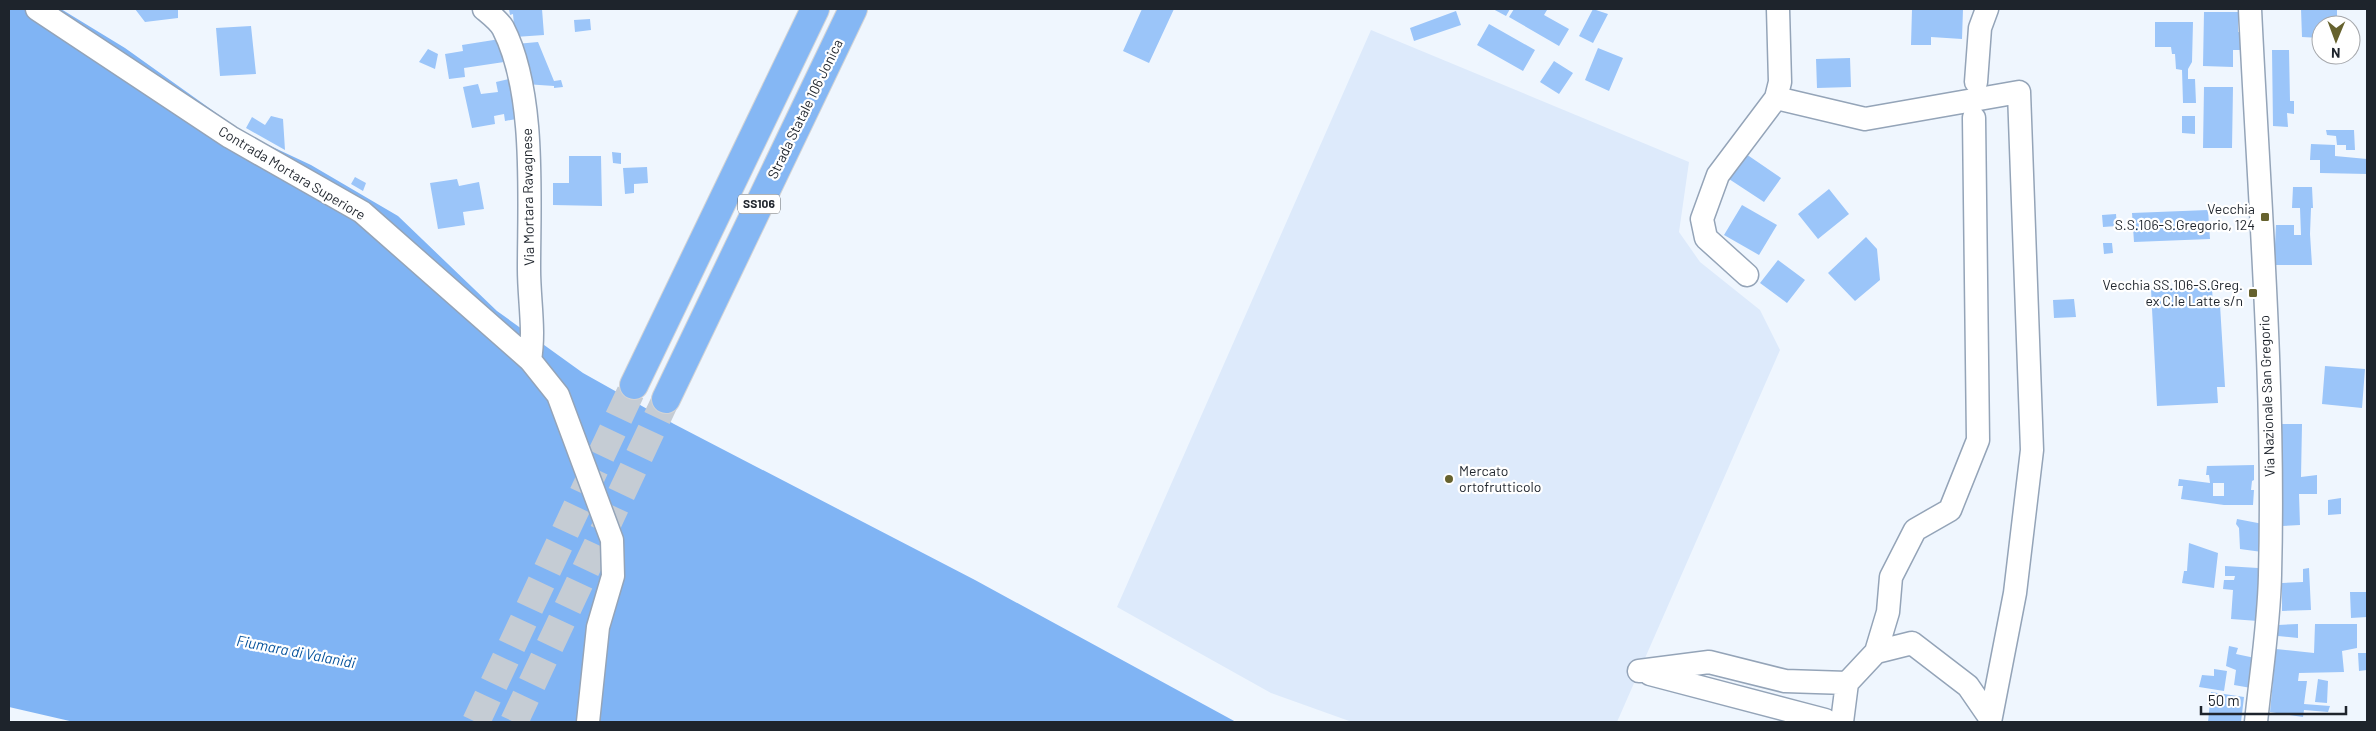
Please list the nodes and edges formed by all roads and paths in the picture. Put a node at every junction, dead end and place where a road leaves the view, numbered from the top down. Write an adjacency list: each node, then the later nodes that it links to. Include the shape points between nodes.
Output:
1 (36, 9): 12 (street, Contrada Mortara Superiore, via 230,137 362,212)
2 (484, 9): 12 (street, Via Mortara Ravagnese, via 502,26 517,66 528,134 529,292 534,337)
3 (815, 9): 13 (highway, SS106)
4 (853, 9): 14 (highway, Strada Statale 106 Jonica / SS106)
5 (1778, 9): 9 (street, via 1780,82)
6 (1987, 9): 8 (street, via 1980,28)
7 (2250, 9): 21 (street, Via Nazionale San Gregorio, via 2270,438 2270,576 2266,646)
8 (1976, 82)
9 (1776, 98): 11 (street, via 1718,175 1702,220 1706,238); 17 (street, via 1865,119 2019,92 2032,450 2015,593)
10 (1974, 118): 15 (street, via 1978,440 1950,510 1915,530 1891,576 1888,612)
11 (1746, 274)
12 (530, 360): 18 (street, Contrada Mortara Superiore, via 558,395 612,540 613,576 598,627)
13 (634, 385)
14 (666, 400)
15 (1876, 652): 16 (street); 17 (street, via 1912,643 1968,686)
16 (1847, 683): 19 (street, via 1785,681 1709,662 1639,671 1795,710); 20 (street)
17 (1990, 720)
18 (588, 722)
19 (1826, 722)
20 (1842, 722)
21 (2256, 722)

